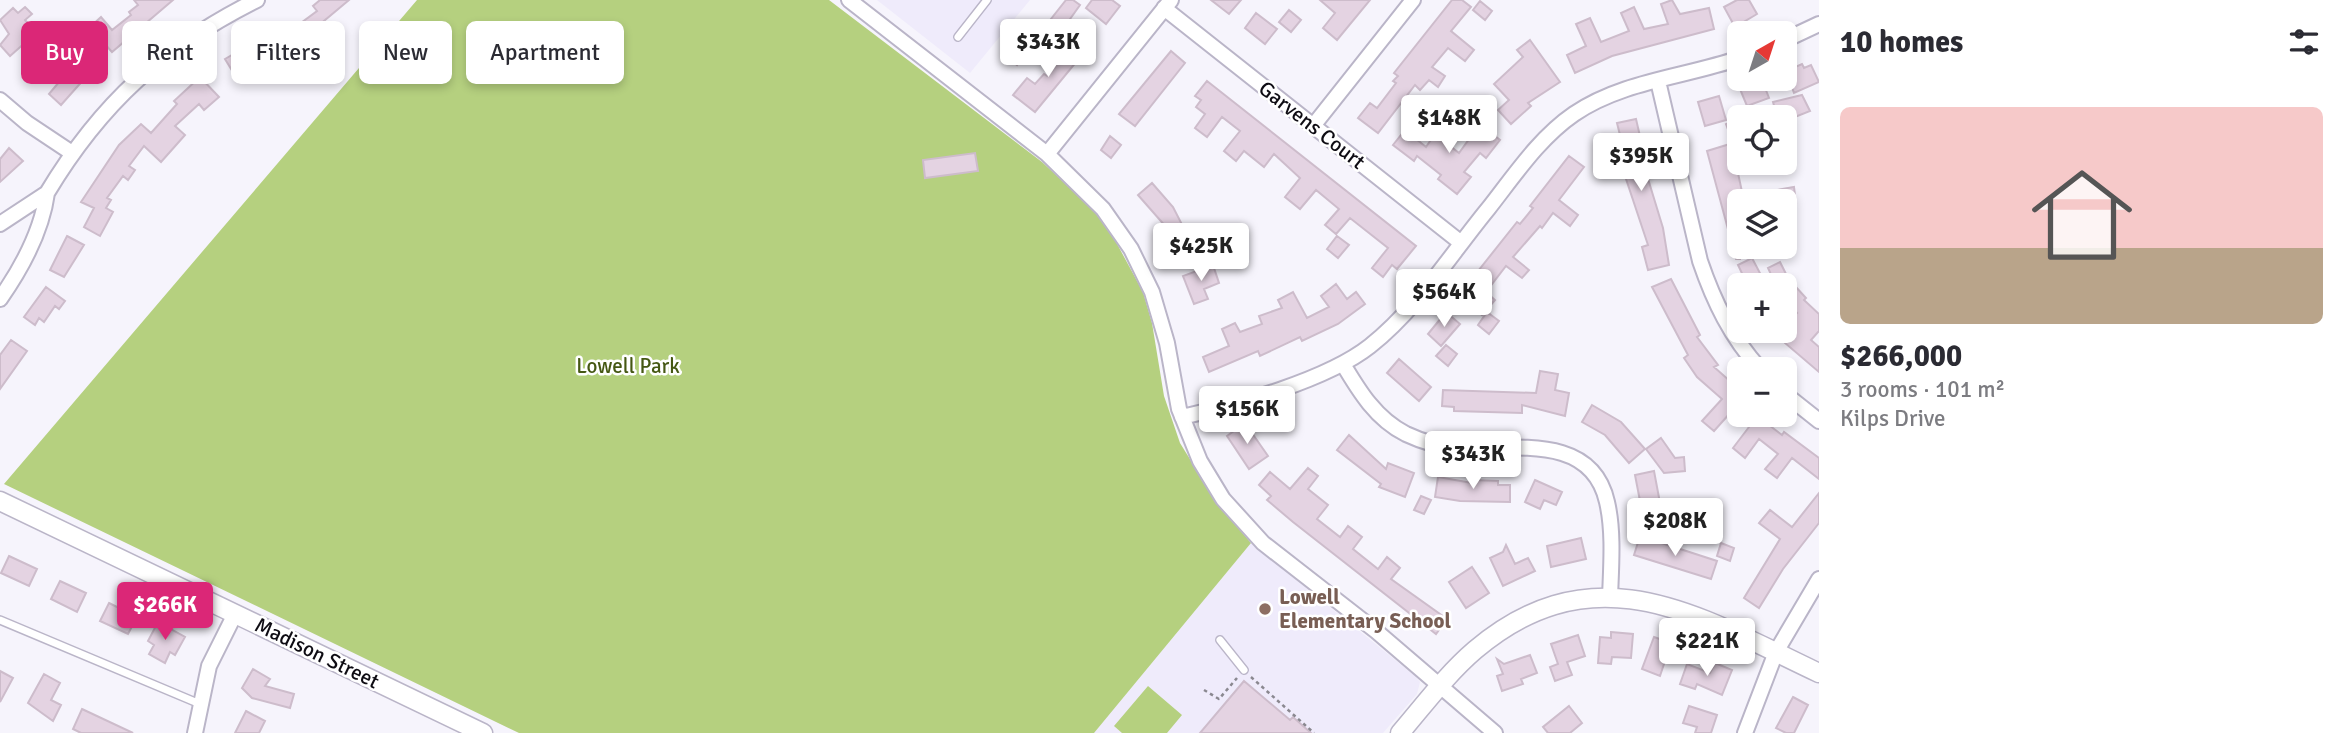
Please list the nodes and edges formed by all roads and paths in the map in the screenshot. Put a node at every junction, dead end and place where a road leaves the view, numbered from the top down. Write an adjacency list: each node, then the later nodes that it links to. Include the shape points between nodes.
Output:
1 (257, 0): 13 (street, via 210,24 158,60 115,99)
2 (849, 0): 14 (street)
3 (987, 0): 8 (lane)
4 (1413, 0): 12 (street)
5 (1167, 4): 12 (street, Garvens Court); 14 (street)
6 (1819, 24): 7 (street)
7 (1797, 34)
8 (958, 37)
9 (1727, 61): 10 (street)
10 (1658, 80): 17 (street, via 1594,102 1555,129); 19 (street, via 1700,261 1735,338)
11 (0, 100): 13 (street)
12 (1313, 126): 17 (street, Garvens Court)
13 (72, 153): 15 (street)
14 (1047, 154): 22 (street, via 1103,209 1139,263 1157,307)
15 (47, 193): 16 (street); 18 (street, via 17,275)
16 (0, 224)
17 (1460, 242): 20 (street, via 1397,321)
18 (0, 299)
19 (1750, 357)
20 (1343, 364): 22 (street); 26 (street, via 1370,406 1405,433 1454,447 1542,447 1581,463 1607,501)
21 (1797, 404): 23 (street)
22 (1182, 417): 33 (street, via 1209,479 1250,531)
23 (1819, 421)
24 (0, 501): 27 (street, Madison Street)
25 (1819, 579): 30 (street)
26 (1610, 598): 30 (street, via 1686,610); 33 (street, via 1568,602 1507,627 1472,653)
27 (235, 614): 35 (street, via 209,666); 37 (street, Madison Street)
28 (0, 620): 35 (lane)
29 (1220, 640): 31 (lane)
30 (1776, 652): 32 (street); 41 (street)
31 (1244, 670): 34 (path, via 1219,699); 38 (path)
32 (1819, 673)
33 (1442, 686): 39 (street); 40 (street)
34 (1204, 690)
35 (200, 704): 36 (street)
36 (195, 733)
37 (483, 733)
38 (1314, 733)
39 (1401, 733)
40 (1495, 733)
41 (1745, 733)

